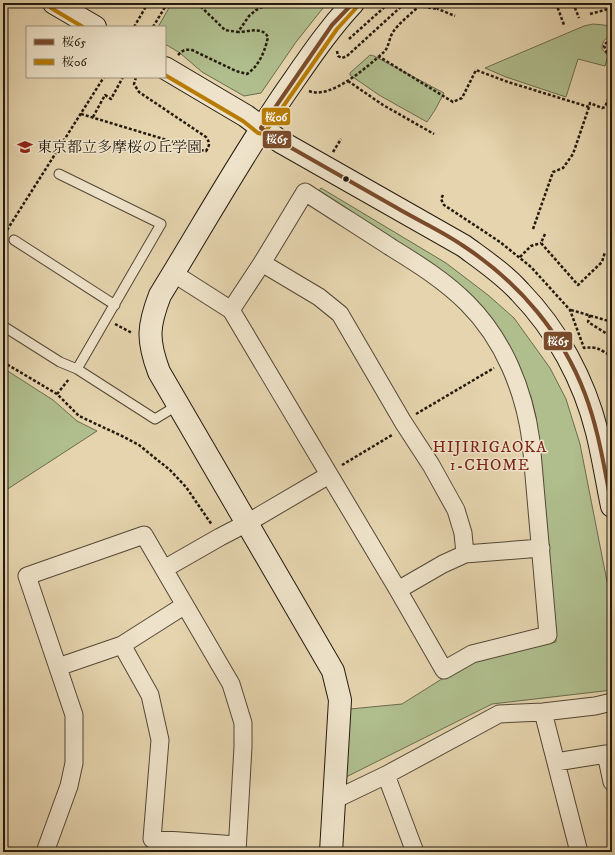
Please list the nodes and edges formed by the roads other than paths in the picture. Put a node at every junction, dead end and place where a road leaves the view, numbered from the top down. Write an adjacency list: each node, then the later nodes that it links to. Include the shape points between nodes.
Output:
1 (54, 3): 3 (street)
2 (353, 3): 5 (street, via 328,31)
3 (93, 26)
4 (171, 62): 5 (street)
5 (261, 128): 9 (street); 16 (street, via 464,246 520,291 544,320 571,361 596,431)
6 (59, 174): 10 (lane, via 161,224)
7 (14, 240): 10 (lane)
8 (262, 263): 11 (street); 18 (street, via 305,192 423,268 468,303 496,339 508,361 528,418); 19 (street, via 319,297 340,314 456,510 463,533)
9 (173, 273): 11 (street); 14 (street, via 153,313 150,333 158,372)
10 (115, 304): 13 (lane)
11 (231, 310): 15 (street)
12 (3, 326): 13 (lane, via 60,362)
13 (77, 369): 14 (lane, via 155,418)
14 (178, 405): 17 (street)
15 (329, 475): 17 (street); 21 (street)
16 (612, 506)
17 (247, 523): 20 (street); 30 (street, via 332,671 340,700)
18 (541, 548): 19 (street); 21 (street, via 548,635 472,654 444,670)
19 (465, 554): 21 (street)
20 (164, 569): 22 (street); 24 (street, via 144,535 27,576)
21 (398, 590)
22 (185, 604): 23 (street); 31 (street, via 231,684 243,723 244,746)
23 (122, 645): 24 (street); 31 (street, via 150,695 160,740 152,839)
24 (58, 667): 32 (street, via 74,715 74,763 69,786)
25 (612, 702): 26 (street)
26 (543, 712): 27 (street); 28 (street, via 499,714)
27 (556, 762): 29 (street, via 606,754); 35 (street)
28 (386, 775): 30 (street); 34 (street)
29 (612, 782)
30 (334, 800): 33 (street)
31 (237, 848)
32 (45, 852)
33 (331, 852)
34 (415, 852)
35 (579, 852)

